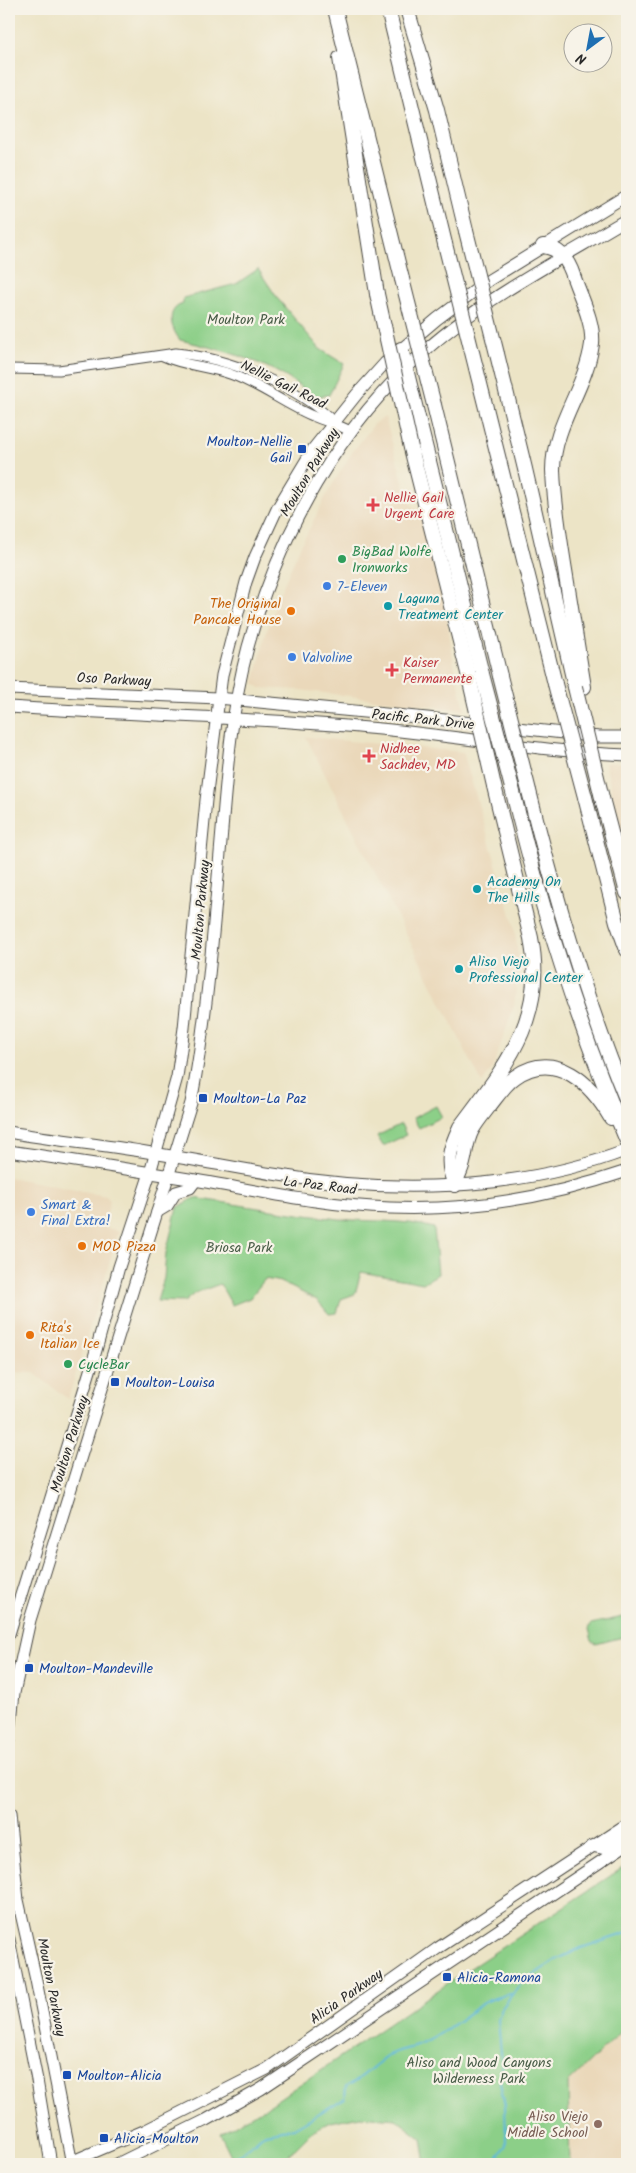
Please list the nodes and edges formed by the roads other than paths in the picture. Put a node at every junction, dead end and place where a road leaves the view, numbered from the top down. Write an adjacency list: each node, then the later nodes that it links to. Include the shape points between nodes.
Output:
1 (335, 9): 4 (highway)
2 (388, 9): 24 (highway, bridge, via 555,684)
3 (407, 9): 14 (highway, bridge, via 437,110)
4 (338, 25): 25 (highway, bridge, via 566,934); 37 (highway, bridge, via 342,72 377,294 411,448 534,955 535,986 529,1016 513,1052 455,1138 449,1170)
5 (627, 195): 7 (main road, Moulton Parkway)
6 (627, 218): 8 (main road, Moulton Parkway)
7 (542, 246): 8 (highway, via 555,248); 9 (main road, Moulton Parkway, via 489,280)
8 (564, 257): 10 (main road, Moulton Parkway, via 462,321); 14 (highway, via 588,315 592,343 553,456 556,506)
9 (401, 349): 10 (highway); 12 (main road, Moulton Parkway)
10 (406, 368): 13 (main road, Moulton Parkway); 26 (highway, bridge, via 544,912)
11 (9, 369): 12 (street, Nellie Gail Road, via 59,370 130,358 164,356 175,362 230,374 315,417)
12 (334, 422): 13 (street, Nellie Gail Road); 16 (main road, Moulton Parkway, via 290,486 255,557 227,651)
13 (350, 431): 17 (main road, Moulton Parkway, via 306,500 280,556 248,648)
14 (580, 687): 23 (highway, bridge, via 590,748)
15 (9, 689): 16 (main road, Oso Parkway)
16 (218, 698): 17 (main road, Pacific Park Drive); 19 (main road, Moulton Parkway)
17 (237, 700): 20 (main road, Moulton Parkway); 21 (main road, Pacific Park Drive, via 599,737)
18 (9, 708): 19 (main road)
19 (215, 719): 20 (main road, Pacific Park Drive); 31 (main road, Moulton Parkway, via 184,1028 176,1077)
20 (234, 720): 22 (main road, Pacific Park Drive, via 364,727 583,753); 32 (main road, Moulton Parkway, via 198,1067)
21 (627, 737)
22 (627, 754)
23 (627, 893)
24 (627, 950)
25 (627, 1101)
26 (610, 1110): 28 (highway); 29 (highway); 37 (highway, via 573,1074 543,1067 524,1072 509,1082 471,1131)
27 (9, 1132): 31 (main road, La Paz Road)
28 (627, 1141)
29 (627, 1148): 37 (main road, La Paz Road, via 544,1174)
30 (9, 1151): 34 (main road, La Paz Road)
31 (156, 1153): 32 (main road, La Paz Road); 34 (main road, Moulton Parkway)
32 (175, 1156): 35 (main road, Moulton Parkway); 37 (main road, La Paz Road, via 313,1180 380,1186)
33 (627, 1171): 38 (main road, La Paz Road, via 532,1196)
34 (150, 1173): 35 (main road, La Paz Road); 40 (main road, Moulton Parkway)
35 (169, 1176): 36 (main road, La Paz Road); 39 (main road, Moulton Parkway)
36 (196, 1180): 38 (main road, La Paz Road, via 334,1203 389,1208); 39 (main road, via 190,1188 176,1192 167,1206)
37 (455, 1185): 38 (main road)
38 (450, 1206)
39 (157, 1212): 41 (main road, Moulton Parkway, via 30,1620 14,1693)
40 (9, 1634)
41 (9, 1742)
42 (9, 1816): 52 (main road, Moulton Parkway, via 18,1900)
43 (627, 1824): 46 (main road, Alicia Parkway)
44 (627, 1835): 46 (main road, via 605,1849)
45 (627, 1844): 47 (main road)
46 (592, 1846): 47 (main road, via 589,1860 542,1893); 49 (main road, Alicia Parkway, via 438,1948)
47 (531, 1907): 50 (main road)
48 (9, 1939): 51 (main road, via 37,2080)
49 (393, 1982): 50 (main road); 52 (main road, Alicia Parkway, via 267,2069 146,2130)
50 (402, 1994): 55 (main road, via 261,2089)
51 (47, 2150): 53 (main road); 54 (main road)
52 (70, 2163)
53 (41, 2164)
54 (51, 2164)
55 (117, 2164)

